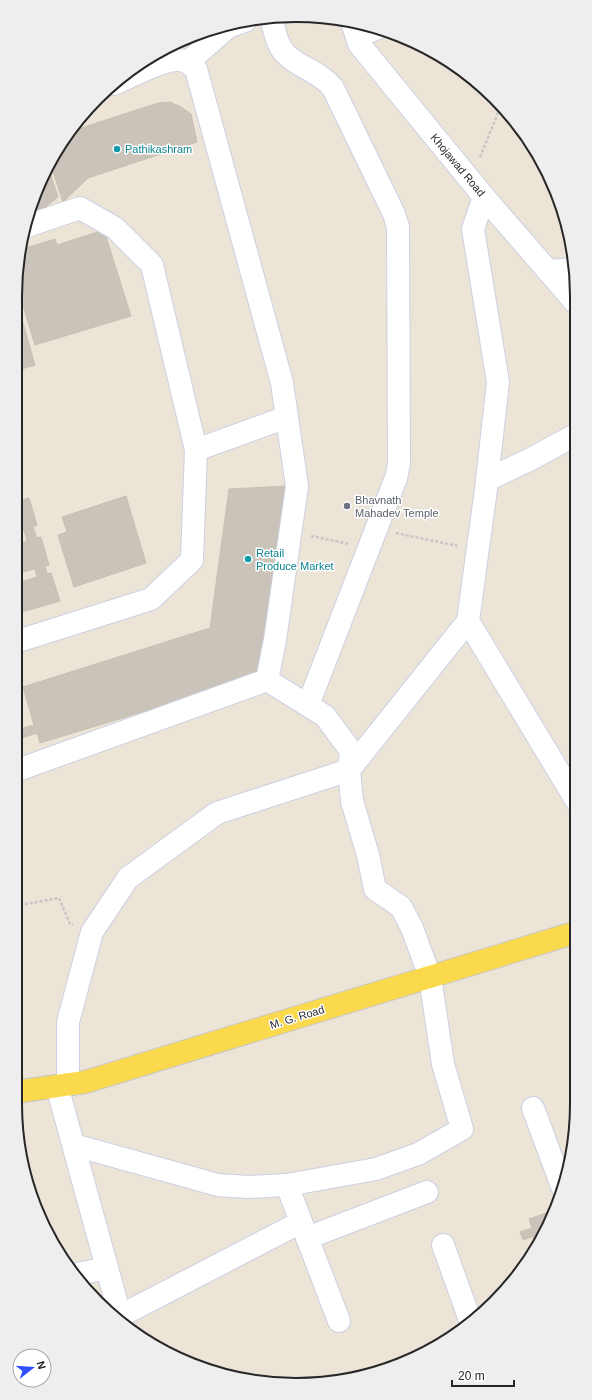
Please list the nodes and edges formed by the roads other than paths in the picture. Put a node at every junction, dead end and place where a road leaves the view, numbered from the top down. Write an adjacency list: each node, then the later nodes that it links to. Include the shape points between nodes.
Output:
1 (273, 23): 18 (street, via 283,51 328,81 333,88 398,227 399,464 396,478)
2 (354, 29): 6 (street, Khojawad Road, via 359,44)
3 (222, 32): 4 (street)
4 (188, 62): 5 (street, via 178,59); 11 (street, via 196,69 282,383)
5 (133, 76)
6 (484, 196): 9 (street, Khojawad Road); 14 (street, via 473,229 498,382)
7 (31, 225): 13 (street, via 80,208 115,228 152,265)
8 (569, 269): 9 (street)
9 (548, 271): 10 (street, Khojawad Road)
10 (570, 296)
11 (287, 417): 13 (street); 17 (street, via 297,486 276,640)
12 (570, 438): 14 (street)
13 (196, 450): 16 (street, via 192,560 151,599)
14 (487, 480): 15 (street)
15 (468, 621): 20 (street); 21 (street)
16 (22, 640)
17 (267, 680): 18 (street); 19 (street)
18 (308, 705): 20 (street, via 325,716 351,751)
19 (22, 768)
20 (350, 770): 23 (street, via 352,801 375,889 401,907 412,928); 24 (street, via 217,813 128,878 92,932 68,1022)
21 (570, 790)
22 (570, 934): 23 (main road, M. G. Road)
23 (430, 977): 24 (main road, M. G. Road, via 85,1082); 29 (street, via 443,1064 462,1130 418,1154 376,1169)
24 (63, 1085): 25 (main road, M. G. Road); 27 (street)
25 (22, 1091)
26 (533, 1108): 28 (street)
27 (74, 1145): 29 (street, via 218,1185); 33 (street)
28 (559, 1179)
29 (287, 1185): 31 (street)
30 (427, 1192): 31 (street)
31 (304, 1230): 36 (street); 38 (street)
32 (443, 1245): 37 (street)
33 (107, 1268): 34 (street); 35 (street)
34 (81, 1273)
35 (120, 1314)
36 (123, 1316)
37 (469, 1316)
38 (339, 1321)

